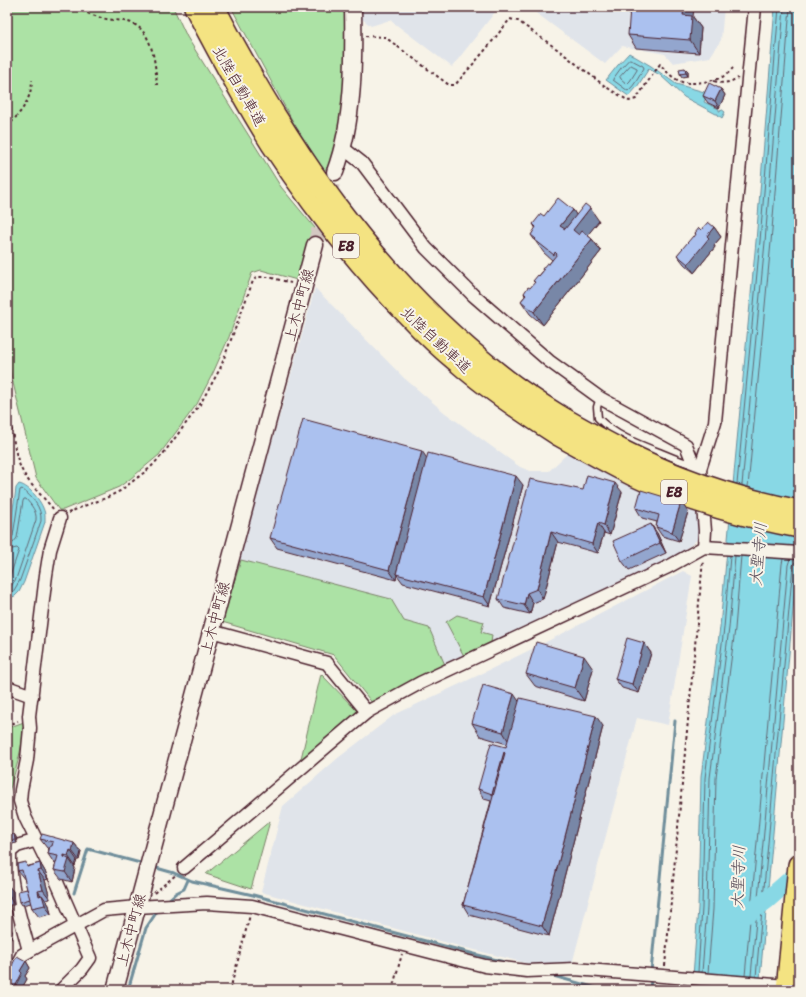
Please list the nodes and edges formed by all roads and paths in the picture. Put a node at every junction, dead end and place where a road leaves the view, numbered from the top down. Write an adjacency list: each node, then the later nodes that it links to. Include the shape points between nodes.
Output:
1 (10, 7): 7 (path)
2 (76, 7): 13 (path, via 103,18 132,22 136,25 146,35 153,53)
3 (195, 7): 21 (highway, 北陸自動車道 / E8, via 271,143 362,266 426,333 490,389 523,412)
4 (214, 7): 21 (highway, 北陸自動車道 / E8, via 287,135 315,178 374,254 437,321 469,350 533,400)
5 (353, 7): 8 (main road)
6 (755, 7): 10 (street)
7 (7, 32)
8 (354, 36): 12 (path, via 385,37 449,85 455,85 510,19 518,20 606,87 629,101 636,99 660,64 672,77 683,83); 15 (main road, via 351,95)
9 (734, 68): 12 (path, via 724,77)
10 (750, 69): 12 (path, via 727,83); 22 (street, via 715,422)
11 (32, 80): 14 (path, via 28,100)
12 (713, 80)
13 (157, 85)
14 (7, 127)
15 (343, 148): 16 (main road); 19 (street, via 362,163 426,248 472,295 549,361)
16 (335, 172)
17 (315, 245): 18 (main road, 上木中町線)
18 (304, 287): 24 (path, via 269,277 257,277 253,281 220,370 199,406 163,454 150,468 120,491); 28 (main road, 上木中町線)
19 (600, 398): 22 (street, via 686,445); 22 (lane, via 597,407 598,418 604,425 633,441)
20 (7, 411): 24 (path, via 20,466 26,478 47,501)
21 (561, 427): 23 (highway, 北陸自動車道 / E8, bridge, via 604,442 680,477 751,500); 25 (highway, 北陸自動車道 / E8, bridge, via 596,456 672,492 741,515)
22 (697, 467): 26 (street, via 705,531)
23 (799, 511)
24 (65, 515): 30 (street, via 50,550)
25 (799, 527)
26 (704, 547): 27 (street); 31 (street, via 668,567 420,683); 42 (path)
27 (799, 553)
28 (211, 631): 31 (street, via 327,663); 38 (main road, 上木中町線)
29 (7, 687): 30 (street)
30 (32, 696): 32 (street)
31 (367, 712): 35 (street)
32 (29, 716): 33 (path); 34 (street, via 27,760 20,801)
33 (7, 727)
34 (37, 840): 39 (street); 41 (street, via 17,846 10,852 12,884)
35 (184, 868): 38 (path)
36 (798, 884): 45 (highway)
37 (252, 906): 38 (street, via 207,903); 40 (street); 48 (path)
38 (137, 907): 39 (street, via 104,910); 47 (main road, 上木中町線)
39 (77, 926): 41 (street); 46 (street, via 90,958)
40 (405, 945): 42 (street, via 485,966 527,971 575,969); 49 (path)
41 (29, 951): 43 (street, via 22,955)
42 (664, 976): 45 (street)
43 (7, 983)
44 (555, 986): 50 (path)
45 (787, 988)
46 (66, 989)
47 (115, 990)
48 (230, 990)
49 (392, 990)
50 (554, 990)

